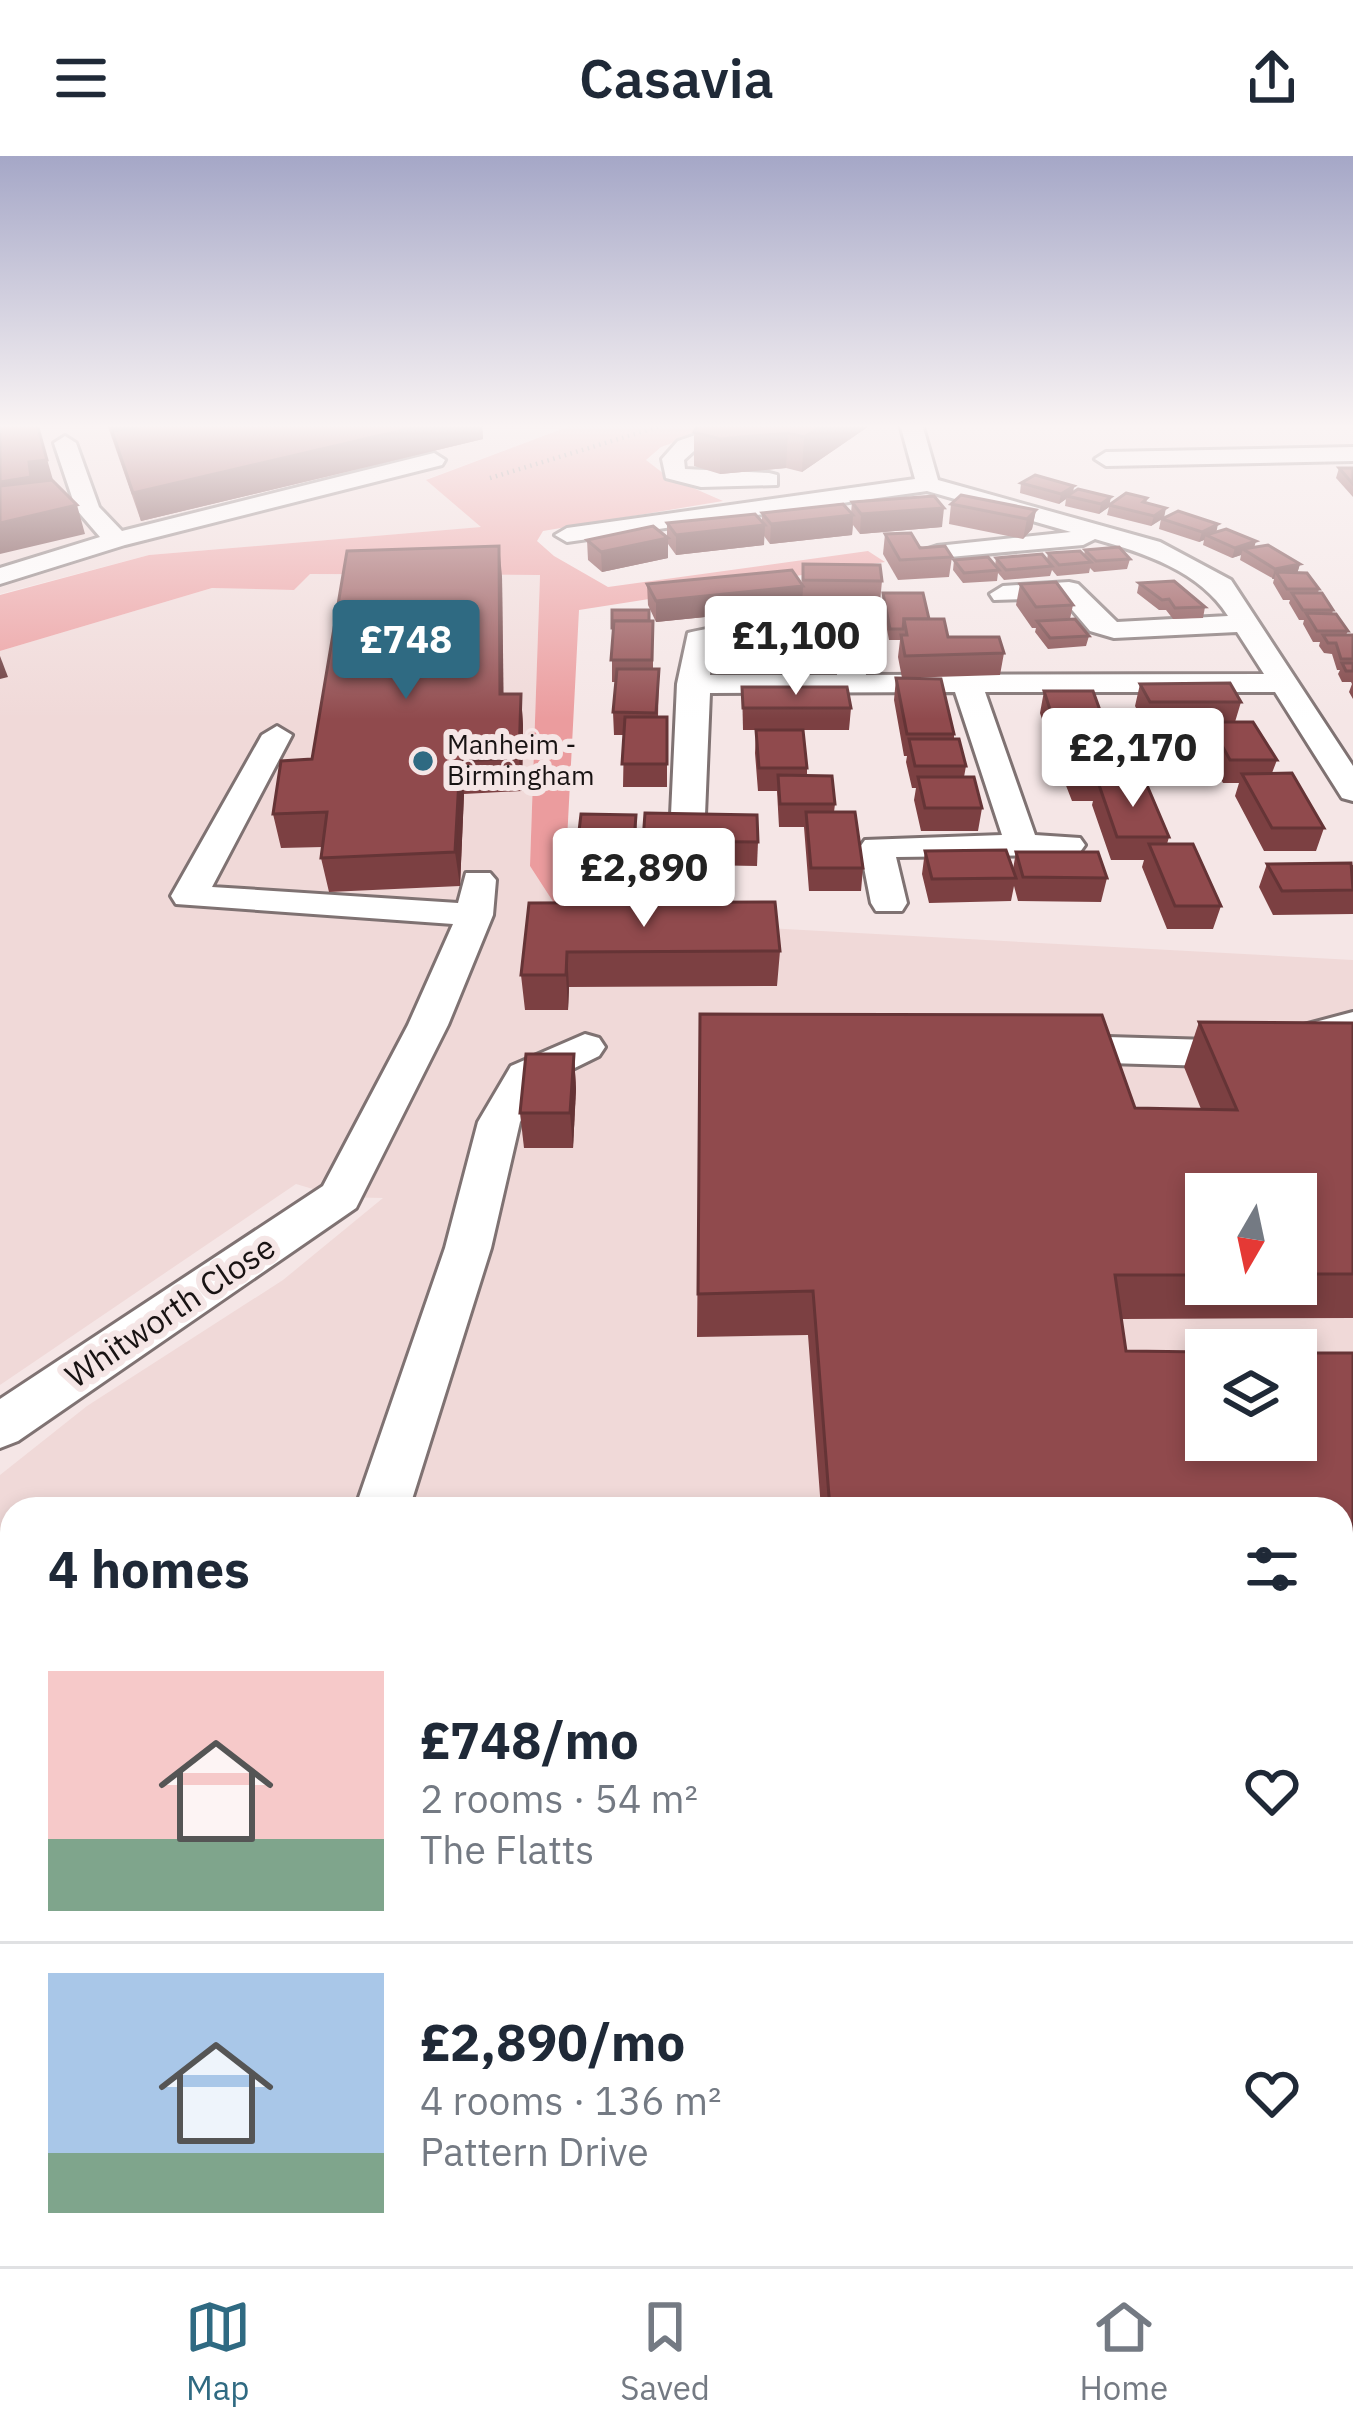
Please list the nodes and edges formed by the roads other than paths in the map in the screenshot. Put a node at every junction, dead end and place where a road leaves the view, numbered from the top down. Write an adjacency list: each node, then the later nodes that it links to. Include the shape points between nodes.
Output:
1 (101, 522): 7 (street)
2 (186, 522): 7 (street)
3 (656, 522): 6 (street)
4 (1068, 522): 5 (street)
5 (1103, 532): 8 (street); 11 (street, via 1186,563 1222,586)
6 (567, 535)
7 (116, 540): 9 (street)
8 (937, 554)
9 (0, 576)
10 (1003, 594): 11 (street, via 1069,590 1100,625 1128,632)
11 (1249, 623): 12 (street)
12 (1287, 683): 15 (street); 17 (street)
13 (692, 684): 14 (street); 14 (street, via 698,640 826,625 849,634); 18 (street)
14 (852, 685): 15 (street)
15 (968, 687): 19 (street)
16 (277, 735): 25 (street, Whitworth Close, via 189,896 476,897 428,1025 340,1197)
17 (1353, 791)
18 (688, 814)
19 (1022, 845): 20 (street); 21 (street, via 877,847)
20 (1068, 845)
21 (889, 903)
22 (1353, 1025): 24 (street, via 1243,1054)
23 (585, 1047): 26 (street, via 525,1076 499,1121 468,1248)
24 (1108, 1050)
25 (0, 1426)
26 (386, 1497)

